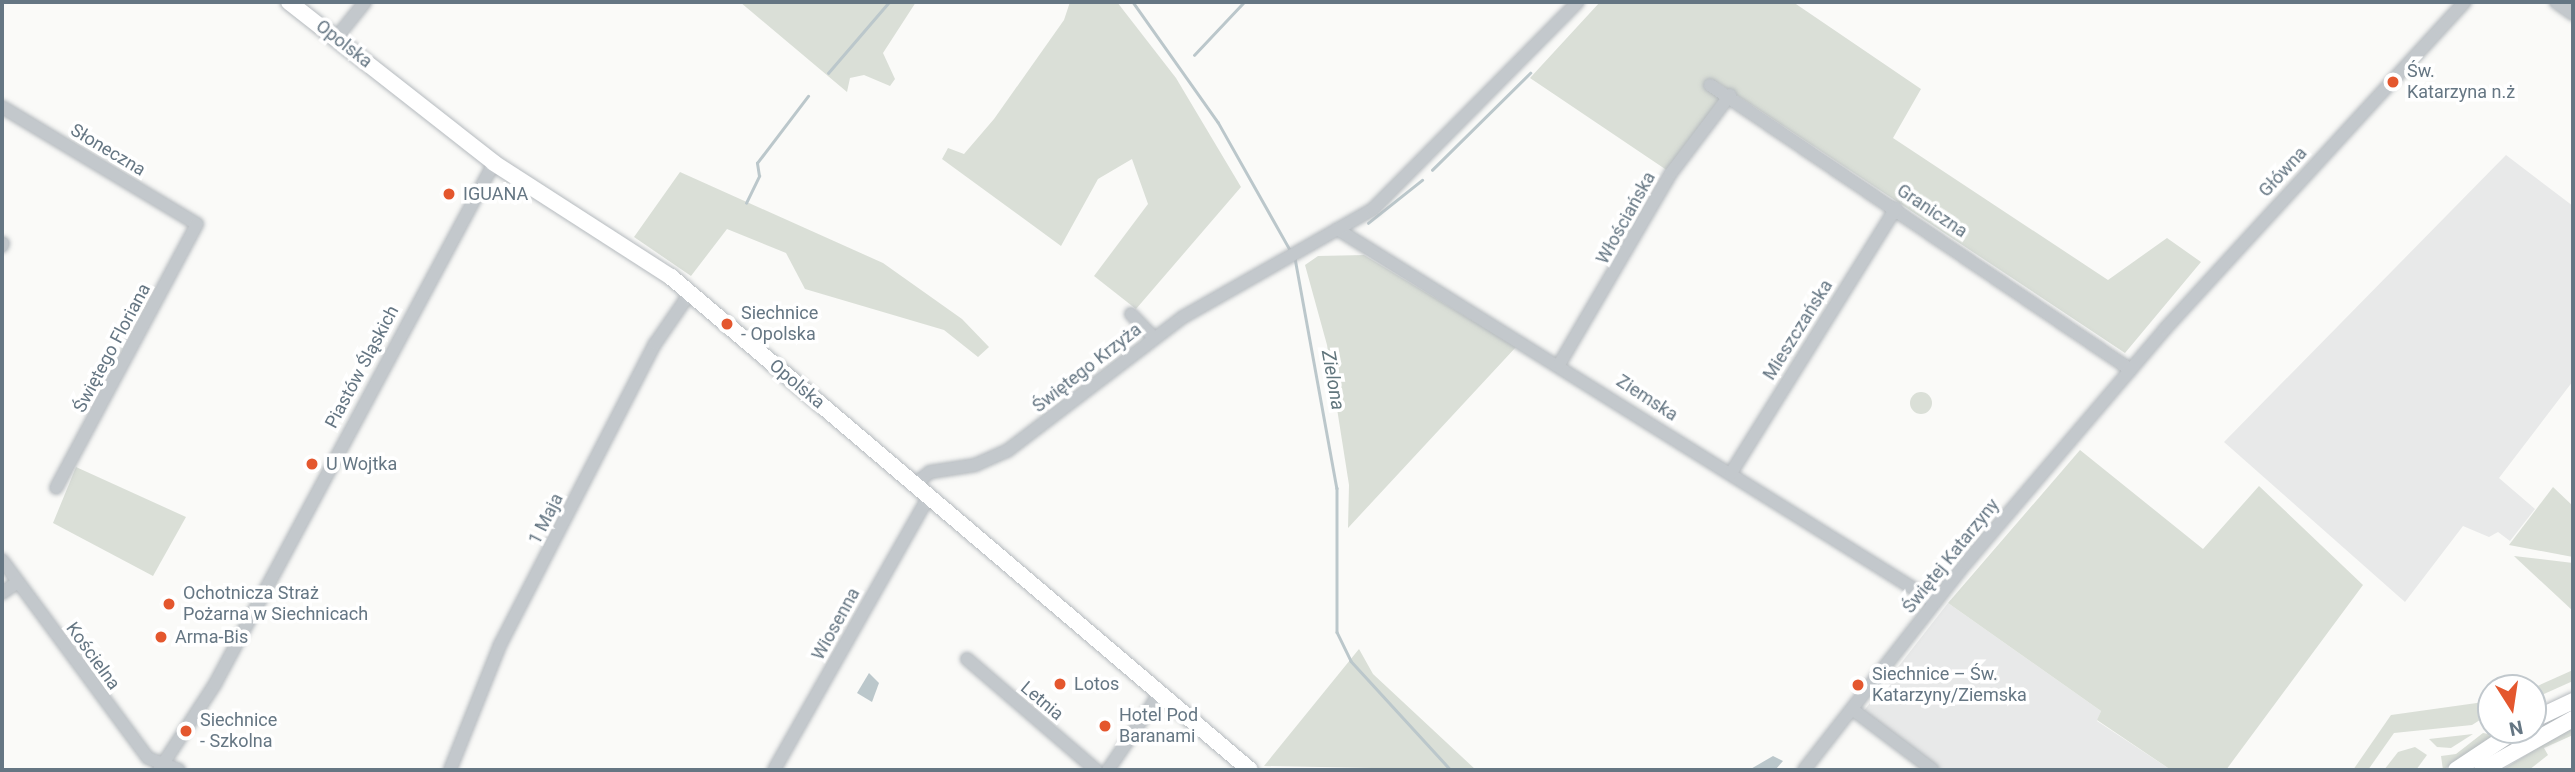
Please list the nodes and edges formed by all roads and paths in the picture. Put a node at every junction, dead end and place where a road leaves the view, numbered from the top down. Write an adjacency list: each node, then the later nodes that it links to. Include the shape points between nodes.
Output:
1 (289, 2): 7 (main road, Opolska)
2 (365, 2): 7 (street)
3 (1578, 2): 14 (street, via 1373,209)
4 (2465, 2): 19 (street, Główna)
5 (2556, 2): 6 (street)
6 (2573, 14)
7 (337, 38): 11 (main road, Opolska)
8 (1710, 85): 9 (street, Graniczna)
9 (1730, 95): 12 (street, Graniczna); 18 (street, Włościańska, via 1671,173)
10 (2, 107): 13 (street, Słoneczna)
11 (494, 163): 15 (main road, Opolska); 35 (street, Piastów Śląskich, via 215,684)
12 (1896, 208): 19 (street, Graniczna); 20 (street, Mieszczańska)
13 (197, 224): 22 (street, Świętego Floriana)
14 (1337, 229): 17 (street, Świętego Krzyża); 18 (street, Ziemska)
15 (690, 293): 21 (main road, Opolska); 37 (street, 1 Maja, via 655,344 500,645)
16 (1132, 314): 17 (street)
17 (1153, 337): 21 (street, Świętego Krzyża, via 1007,451 975,465 930,472)
18 (1560, 363): 20 (street, Ziemska)
19 (2131, 370): 27 (street, Świętej Katarzyny)
20 (1731, 473): 27 (street, Ziemska)
21 (915, 484): 23 (main road, Opolska)
22 (56, 488)
23 (929, 496): 29 (main road, Opolska); 38 (street, Wiosenna)
24 (2, 560): 25 (street, Kościelna)
25 (18, 582): 26 (street); 35 (street, Kościelna, via 145,754)
26 (2, 593)
27 (1935, 602): 31 (street, Świętej Katarzyny)
28 (967, 659): 39 (street, Letnia)
29 (1160, 693): 40 (street); 41 (main road, Opolska)
30 (2573, 701): 32 (main road)
31 (1852, 709): 42 (street, Świętej Katarzyny); 43 (street)
32 (2547, 713)
33 (2573, 719): 45 (main road)
34 (2494, 744): 44 (main road)
35 (161, 768): 36 (street)
36 (179, 770)
37 (450, 770)
38 (774, 770)
39 (1096, 770)
40 (1108, 770)
41 (1250, 770)
42 (1804, 770)
43 (1933, 770)
44 (2456, 770)
45 (2482, 770)

